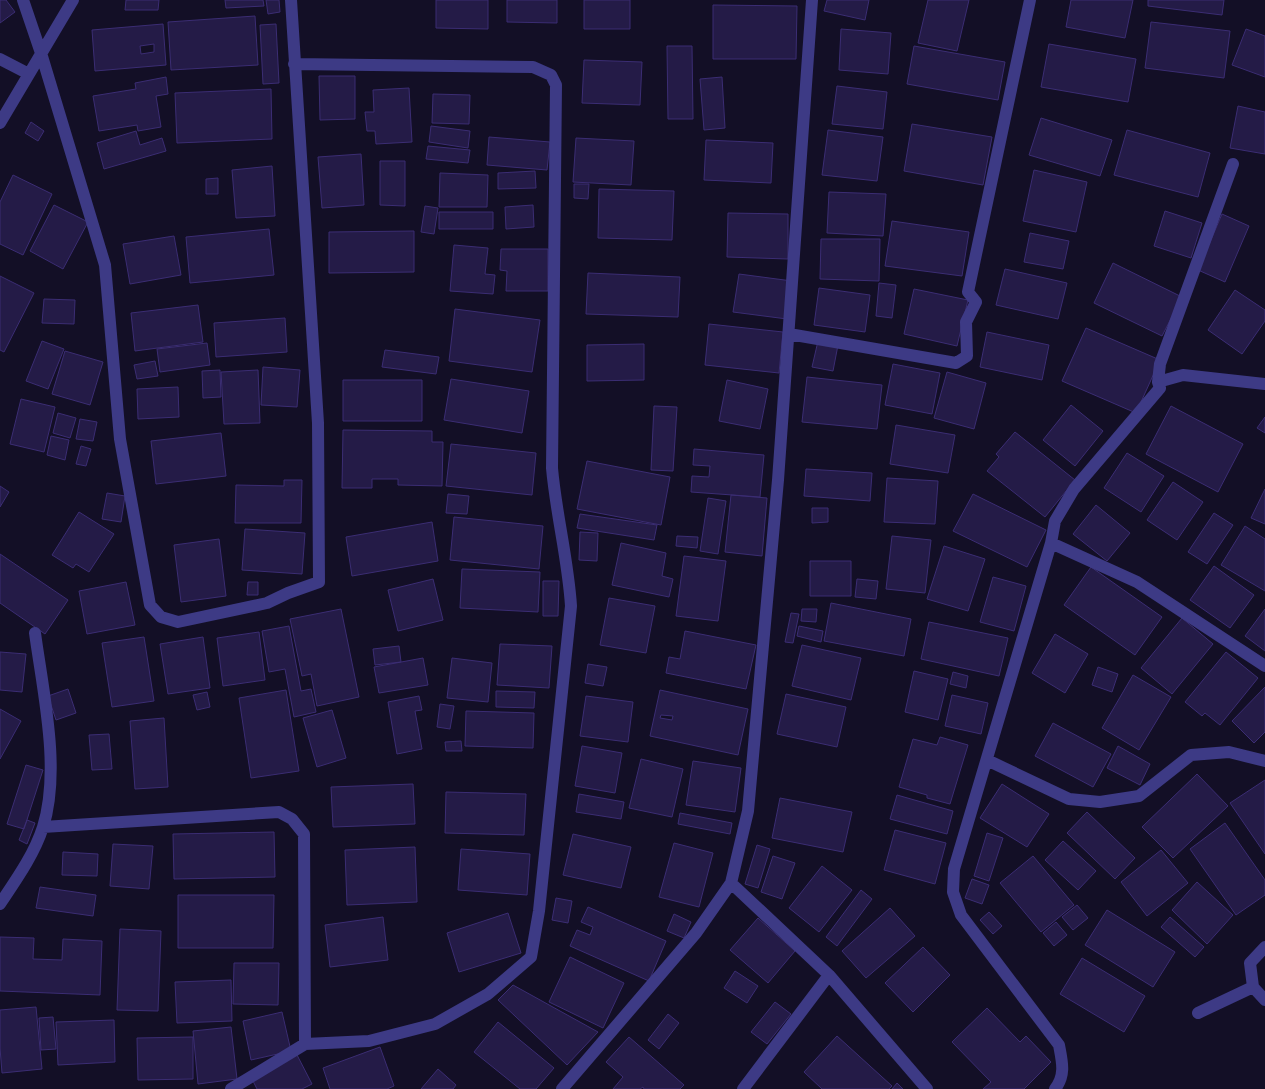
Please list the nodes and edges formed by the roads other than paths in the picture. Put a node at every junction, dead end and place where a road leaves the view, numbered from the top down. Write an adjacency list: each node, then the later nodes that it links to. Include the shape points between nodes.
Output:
1 (23, 0): 6 (street)
2 (72, 0): 6 (street)
3 (291, 0): 8 (street)
4 (812, 0): 12 (street)
5 (1030, 0): 12 (street, via 968,292 976,302 966,322 967,356 956,363)
6 (41, 52): 8 (street, via 105,266 120,439 150,605 161,617 178,622 267,603 319,582 318,423); 9 (street)
7 (0, 59): 9 (street)
8 (294, 64): 28 (street, via 532,67 551,75 556,85 552,468 554,496 570,578 571,606 539,911 531,957 488,994 435,1024 369,1040)
9 (29, 74): 10 (street)
10 (0, 123)
11 (1233, 164): 13 (street, via 1160,364)
12 (789, 334): 21 (street, via 748,811)
13 (1158, 382): 14 (street, via 1183,375); 15 (street, via 1160,388 1074,489 1055,521)
14 (1265, 384)
15 (1051, 543): 17 (street, via 1137,582); 18 (street)
16 (35, 633): 20 (street, via 52,783)
17 (1265, 666)
18 (987, 760): 19 (street, via 1069,799 1100,802 1139,796 1190,755 1229,752); 33 (street, via 954,869 953,892 961,915 1059,1045 1063,1066)
19 (1265, 761)
20 (43, 827): 22 (street, via 28,862); 28 (street, via 279,812 292,819 304,834)
21 (731, 883): 24 (street); 30 (street, via 696,933)
22 (0, 904)
23 (1265, 947): 25 (street, via 1250,963)
24 (829, 975): 31 (street); 32 (street)
25 (1253, 986): 26 (street); 27 (street)
26 (1265, 1000)
27 (1198, 1013)
28 (306, 1044): 29 (street)
29 (231, 1089)
30 (562, 1089)
31 (743, 1089)
32 (927, 1089)
33 (1056, 1089)

